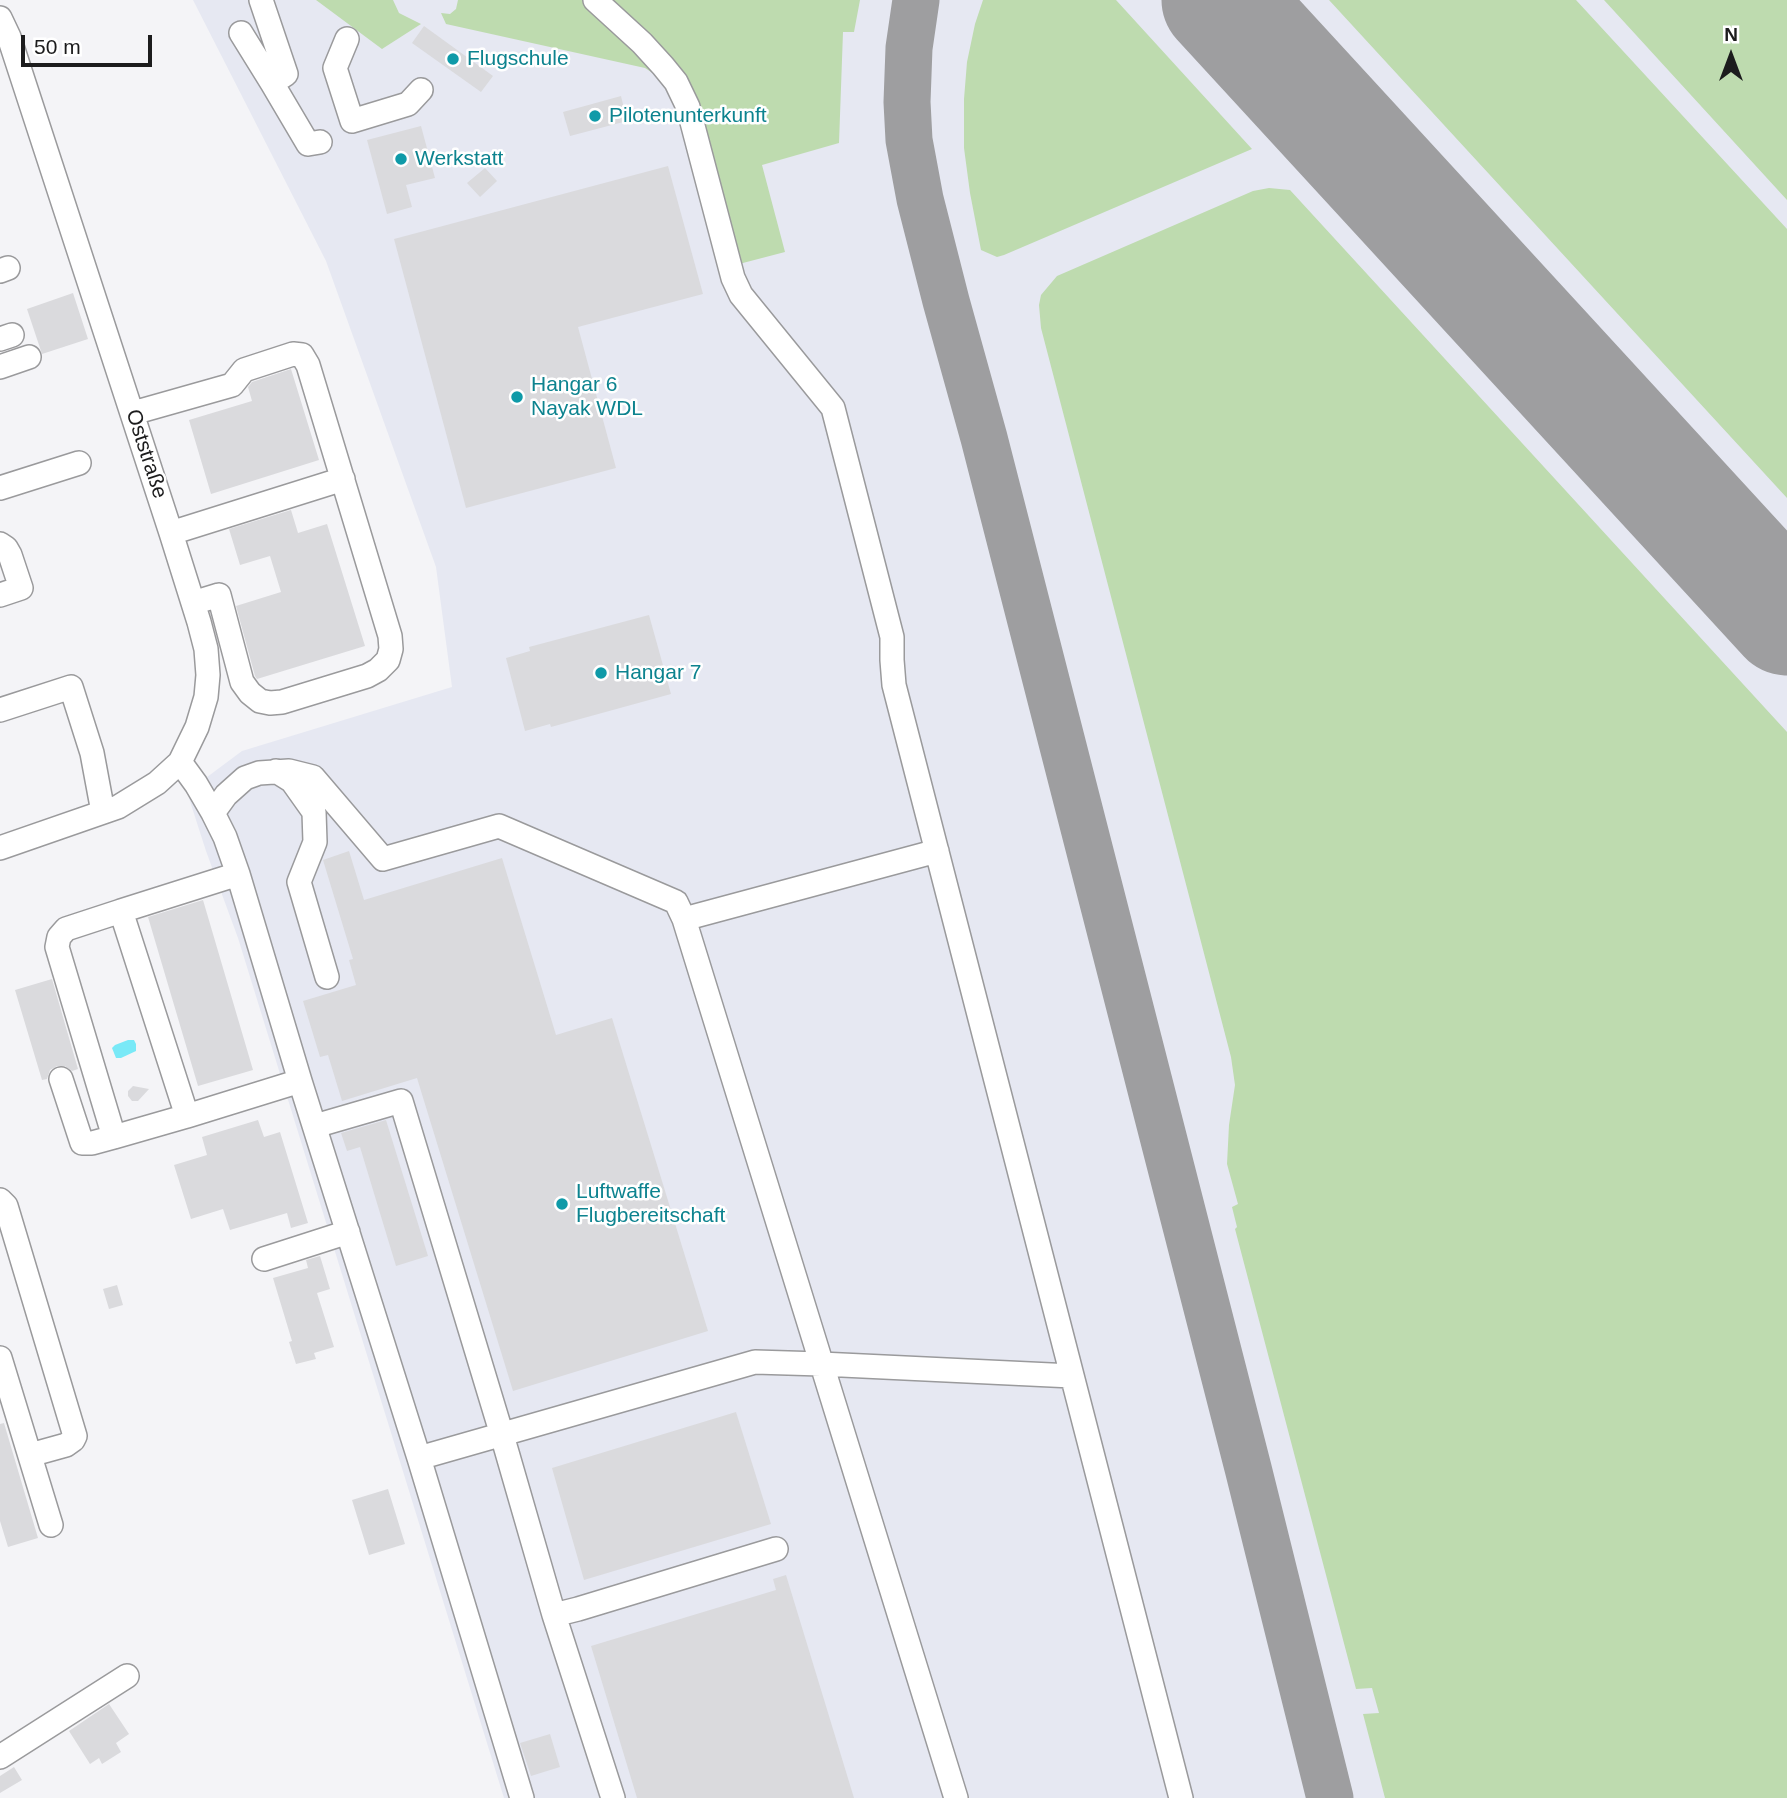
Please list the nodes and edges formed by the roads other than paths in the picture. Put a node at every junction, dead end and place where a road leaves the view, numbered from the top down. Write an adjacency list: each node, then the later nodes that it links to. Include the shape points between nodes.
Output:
1 (261, 0): 6 (lane, via 286,74)
2 (595, 0): 25 (lane, via 676,82 688,107 741,295 833,408 892,637 894,685)
3 (0, 19): 11 (lane, Oststraße)
4 (241, 33): 6 (lane)
5 (347, 39): 7 (lane, via 335,68 352,121 408,104)
6 (272, 83): 8 (lane, via 308,144)
7 (421, 90)
8 (320, 142)
9 (29, 357): 10 (lane)
10 (0, 367)
11 (133, 413): 13 (lane, via 232,386 244,370 302,355 309,365); 15 (lane, Oststraße)
12 (79, 463): 14 (lane)
13 (343, 479): 15 (lane); 18 (lane, via 390,636 388,660 377,670 282,702 260,701 242,682 219,595)
14 (0, 488)
15 (171, 533): 18 (lane, Oststraße)
16 (0, 544): 17 (lane, via 10,555 21,588)
17 (0, 595)
18 (193, 603): 20 (lane, Oststraße, via 206,649 207,686 197,727)
19 (0, 710): 22 (lane, via 71,687 92,753)
20 (180, 762): 22 (lane, Oststraße, via 156,783); 23 (lane)
21 (275, 771): 23 (lane, via 245,778); 28 (lane, via 313,777 383,859 499,826 676,902); 29 (lane, via 292,781 314,812 315,842 299,882)
22 (103, 812): 24 (lane, Oststraße)
23 (213, 813): 26 (lane)
24 (0, 848)
25 (937, 851): 28 (lane); 40 (lane)
26 (238, 874): 27 (lane); 31 (lane)
27 (121, 911): 32 (lane); 34 (lane, via 66,929 57,947)
28 (684, 919): 38 (lane)
29 (327, 977)
30 (61, 1079): 34 (lane, via 82,1143)
31 (300, 1081): 32 (lane); 33 (lane)
32 (187, 1116): 34 (lane)
33 (315, 1126): 36 (lane); 41 (lane, via 401,1101)
34 (114, 1138)
35 (0, 1199): 42 (lane, via 6,1206 75,1436 66,1444)
36 (348, 1232): 37 (lane); 43 (lane)
37 (264, 1259)
38 (821, 1364): 40 (lane); 41 (lane, via 755,1362); 51 (lane)
39 (2, 1371): 42 (lane)
40 (1072, 1376): 52 (lane)
41 (502, 1435): 43 (lane); 46 (lane)
42 (30, 1455): 44 (lane)
43 (419, 1458): 49 (lane)
44 (51, 1525)
45 (776, 1549): 46 (lane)
46 (554, 1615): 50 (lane)
47 (127, 1676): 48 (lane)
48 (0, 1757)
49 (522, 1798)
50 (613, 1798)
51 (956, 1798)
52 (1181, 1798)

